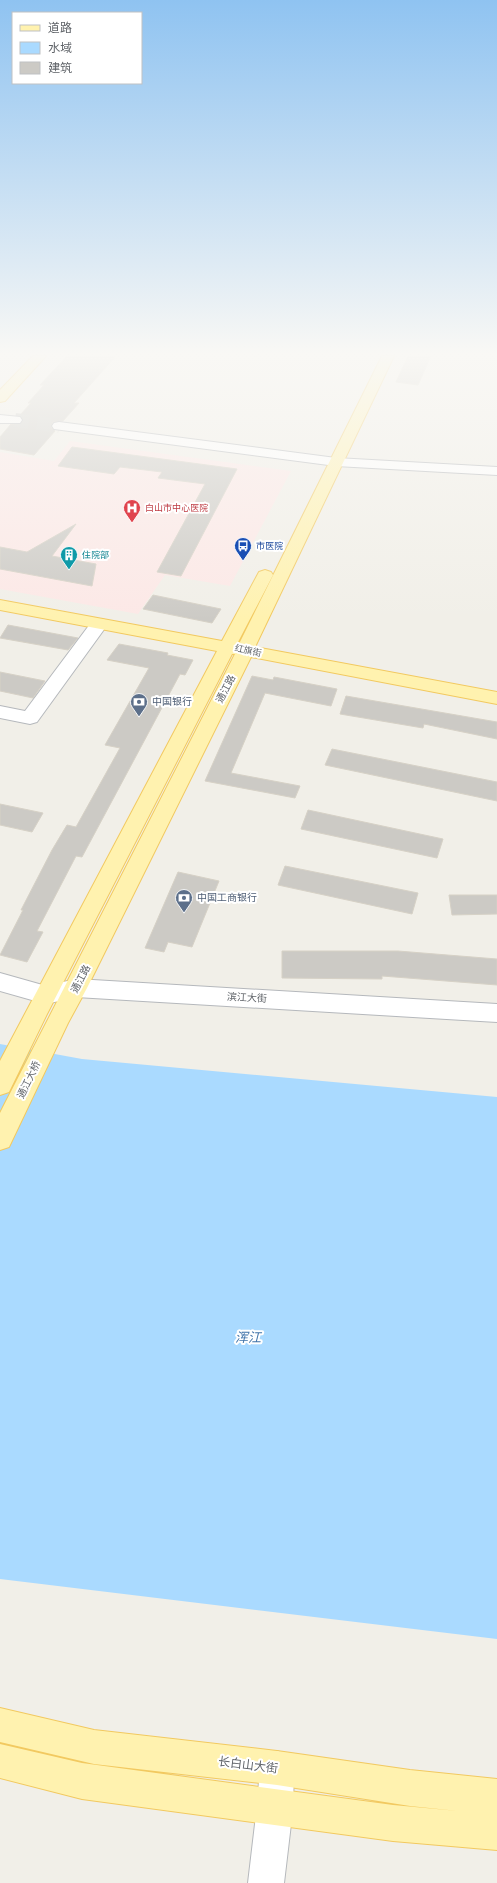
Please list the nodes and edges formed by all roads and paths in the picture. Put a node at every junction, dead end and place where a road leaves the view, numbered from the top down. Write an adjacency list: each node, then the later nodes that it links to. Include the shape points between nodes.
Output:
1 (197, 444): 4 (street)
2 (336, 444): 4 (main road, 通江路)
3 (339, 444): 4 (main road, 通江路)
4 (329, 461): 5 (street); 9 (main road, 通江路)
5 (497, 471)
6 (0, 596): 9 (main road)
7 (0, 605): 8 (main road, 红旗街)
8 (99, 624): 9 (main road, 红旗街); 12 (street, via 30,718)
9 (239, 645): 10 (main road); 11 (main road, 红旗街); 14 (main road, 通江路); 15 (main road, 通江路)
10 (497, 686)
11 (497, 698)
12 (0, 712)
13 (0, 982): 15 (street, 滨江大街)
14 (76, 988): 15 (street, 滨江大街); 16 (street, 滨江大街); 17 (main road, 通江路)
15 (41, 1004): 18 (main road)
16 (497, 1013)
17 (58, 1020): 19 (main road, 通江大桥)
18 (0, 1084)
19 (0, 1139)
20 (0, 1725): 22 (main road, 长白山大街, via 94,1747)
21 (0, 1761): 24 (main road, via 82,1781)
22 (277, 1768): 23 (main road, 长白山大街, via 410,1788); 24 (street)
23 (497, 1797)
24 (276, 1807): 25 (main road, via 393,1823); 26 (street)
25 (497, 1832)
26 (266, 1883)

